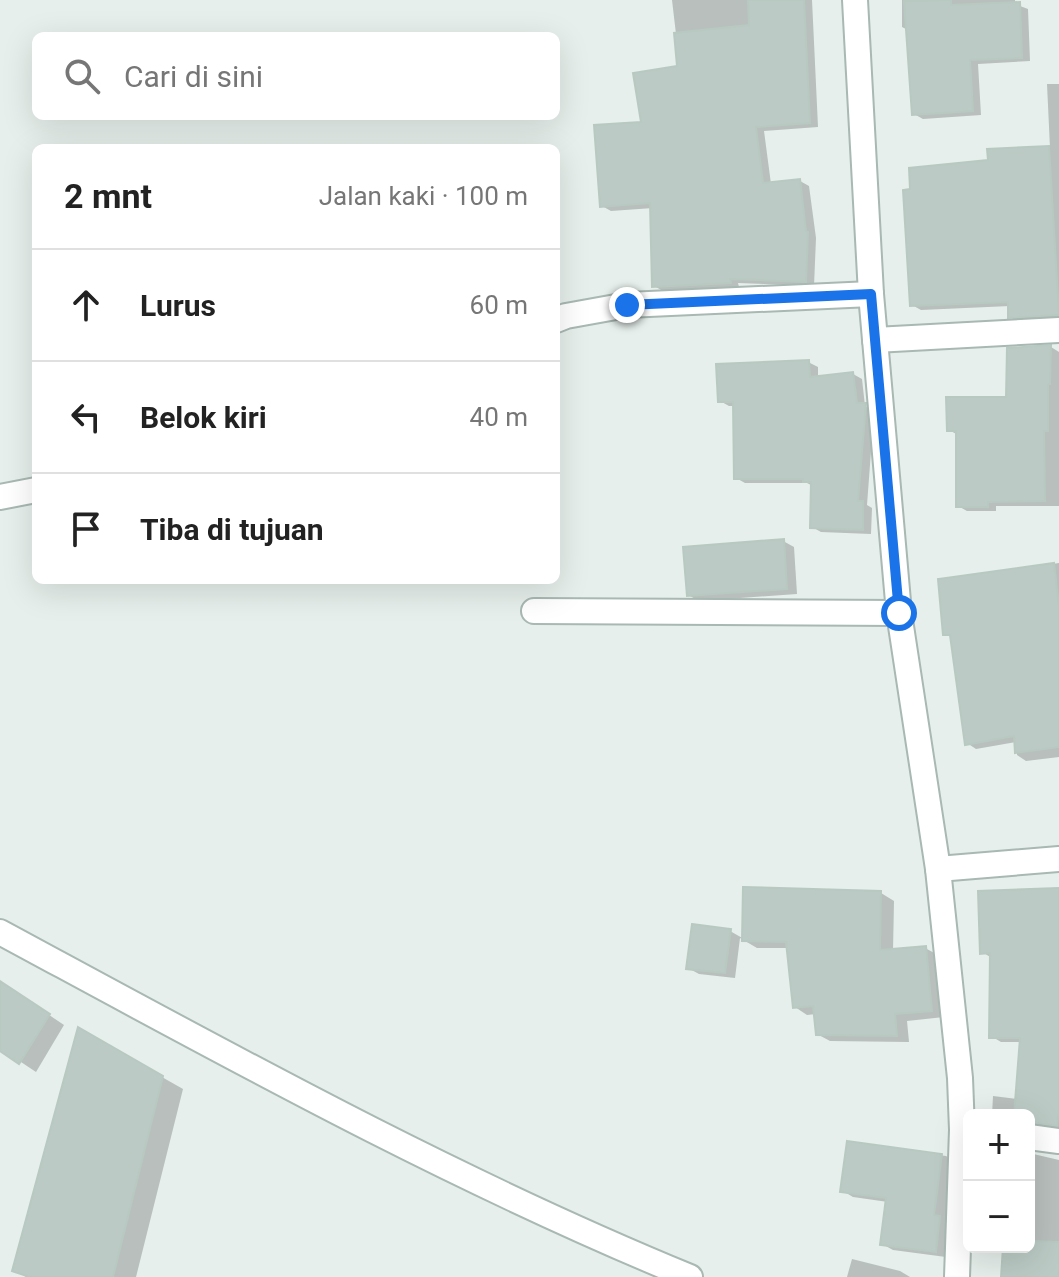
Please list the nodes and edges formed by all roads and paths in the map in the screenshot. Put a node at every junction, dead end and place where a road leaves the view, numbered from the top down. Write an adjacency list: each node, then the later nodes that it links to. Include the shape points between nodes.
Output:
1 (855, 0): 2 (street)
2 (871, 294): 3 (street, via 627,305); 5 (street)
3 (560, 319)
4 (1059, 330): 5 (street)
5 (875, 340): 9 (street)
6 (32, 491): 7 (street)
7 (0, 497)
8 (534, 611): 9 (street)
9 (899, 613): 11 (street)
10 (1059, 859): 11 (street)
11 (938, 869): 13 (street)
12 (0, 932): 17 (street, via 308,1099)
13 (964, 1109)
14 (1035, 1138): 15 (street)
15 (1059, 1141)
16 (963, 1180): 18 (street)
17 (690, 1277)
18 (957, 1277)

